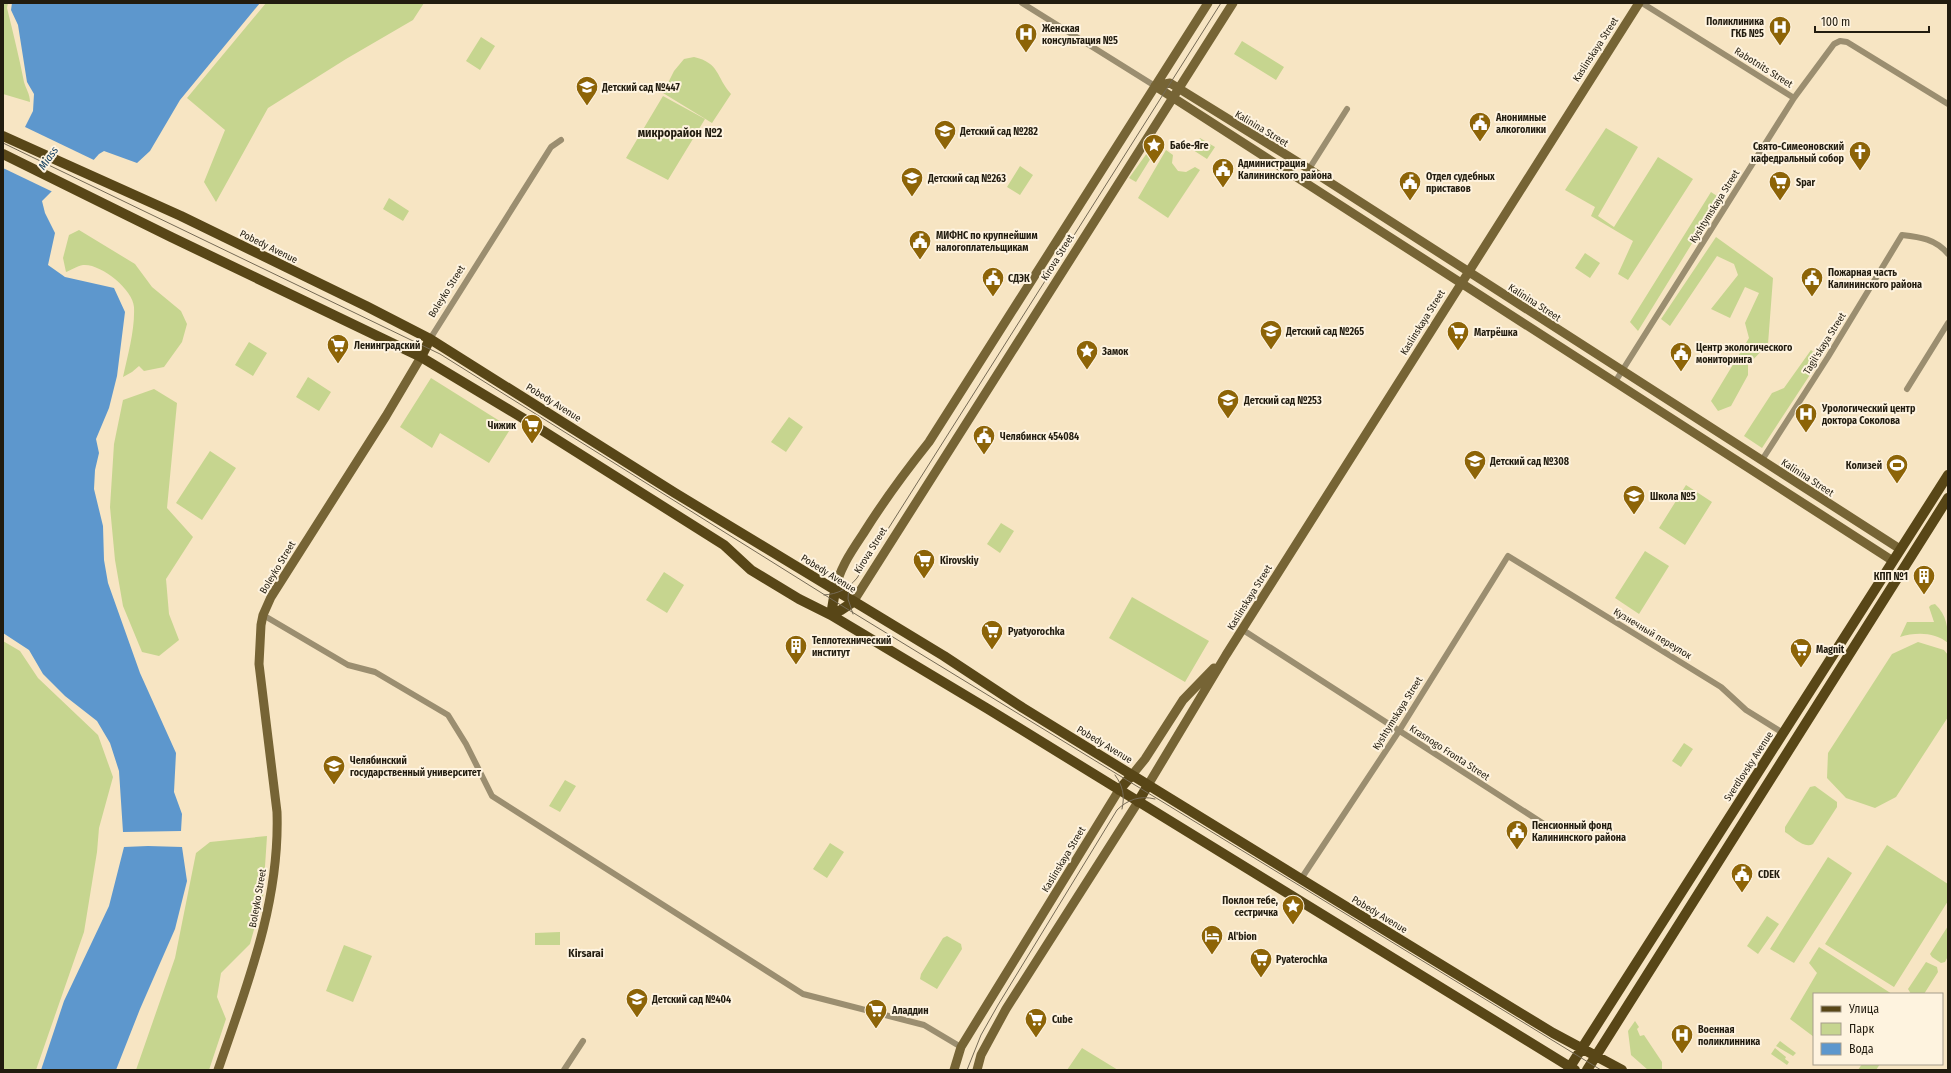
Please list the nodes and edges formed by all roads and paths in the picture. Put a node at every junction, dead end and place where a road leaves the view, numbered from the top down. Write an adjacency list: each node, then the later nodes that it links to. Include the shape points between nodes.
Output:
1 (1022, 3): 6 (street)
2 (1208, 3): 6 (main road, Kirova Street)
3 (1233, 3): 7 (main road, Kirova Street)
4 (1639, 3): 17 (main road, Kaslinskaya Street)
5 (1642, 3): 9 (street, Rabotnits Street)
6 (1155, 86): 7 (main road, Kalinina Street, via 1170,83); 8 (main road); 32 (main road, Kirova Street, via 928,442 898,481 840,569)
7 (1178, 88): 8 (main road, Kirova Street); 15 (main road, Kalinina Street)
8 (1172, 97): 18 (main road); 33 (main road, Kirova Street)
9 (1794, 98): 10 (street, Kyshtymskaya Street, via 1834,44 1840,41 1846,42); 22 (street, Kyshtymskaya Street)
10 (1948, 104)
11 (1347, 109): 15 (street)
12 (3, 136): 20 (main road, Pobedy Avenue, via 181,216)
13 (561, 140): 20 (street, Boleyko Street, via 551,147)
14 (3, 154): 21 (main road)
15 (1309, 169): 17 (main road, Kalinina Street)
16 (1948, 254): 25 (street, Tagil'skaya Street, via 1926,238 1902,236)
17 (1468, 272): 18 (main road, Kaslinskaya Street); 22 (main road, Kalinina Street)
18 (1461, 283): 23 (main road); 36 (main road, Kaslinskaya Street)
19 (1948, 323): 24 (street)
20 (430, 340): 21 (main road, Boleyko Street); 32 (main road, Pobedy Avenue)
21 (420, 357): 34 (main road, Boleyko Street, via 386,416 280,582); 35 (main road, via 521,417 724,545 751,570)
22 (1623, 371): 23 (street, Kyshtymskaya Street); 25 (main road, Kalinina Street)
23 (1615, 382): 30 (main road)
24 (1907, 389)
25 (1762, 460): 28 (main road, Kalinina Street)
26 (1948, 475): 28 (main road, Sverdlovsky Avenue)
27 (1948, 498): 31 (main road)
28 (1900, 550): 30 (main road, Sverdlovsky Avenue); 31 (main road)
29 (1508, 556): 38 (street, Kyshtymskaya Street); 39 (street, Кузнечный переулок, via 1709,679 1746,710)
30 (1893, 560): 31 (main road); 39 (main road, Sverdlovsky Avenue)
31 (1909, 560): 49 (main road)
32 (835, 590): 33 (main road, Pobedy Avenue); 35 (main road, Kirova Street)
33 (853, 602): 35 (main road, Kirova Street); 40 (main road, Pobedy Avenue, via 944,656)
34 (263, 615): 47 (street, via 348,665 376,672 448,714 492,796 803,994 924,1025); 51 (main road, Boleyko Street, via 259,664 278,827 274,884 262,941)
35 (831, 615): 42 (main road)
36 (1243, 630): 37 (main road, Kaslinskaya Street); 38 (street, Krasnogo Fronta Street)
37 (1226, 655): 40 (main road, Kaslinskaya Street, via 1183,700); 41 (main road, Kaslinskaya Street)
38 (1399, 730): 44 (street, Krasnogo Fronta Street); 45 (street, Kyshtymskaya Street)
39 (1783, 733): 48 (main road, Sverdlovsky Avenue)
40 (1132, 775): 41 (main road, Pobedy Avenue); 42 (main road, Kaslinskaya Street)
41 (1148, 785): 43 (main road, Kaslinskaya Street); 45 (main road, Pobedy Avenue)
42 (1119, 790): 43 (main road); 47 (main road, Kaslinskaya Street)
43 (1138, 802): 50 (main road); 54 (main road, Kaslinskaya Street, via 1006,1009 981,1054)
44 (1547, 826)
45 (1301, 879): 48 (main road, Pobedy Avenue)
46 (582, 1041): 52 (street)
47 (961, 1047): 53 (main road, Kaslinskaya Street)
48 (1582, 1049): 49 (main road, Pobedy Avenue); 50 (main road, Sverdlovsky Avenue)
49 (1595, 1056): 55 (main road); 56 (main road, Pobedy Avenue)
50 (1571, 1069)
51 (218, 1070)
52 (564, 1070)
53 (954, 1070)
54 (977, 1070)
55 (1587, 1070)
56 (1622, 1070)

